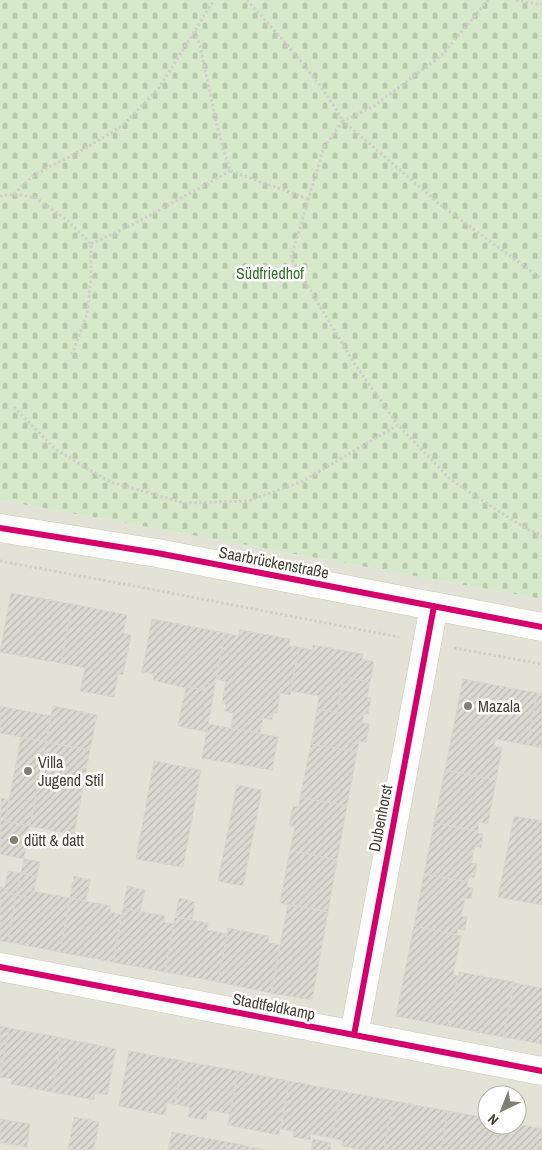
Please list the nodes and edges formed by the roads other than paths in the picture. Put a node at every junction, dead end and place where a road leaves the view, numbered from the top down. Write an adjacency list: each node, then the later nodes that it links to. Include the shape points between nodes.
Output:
1 (0, 528): 2 (street, Saarbrückenstraße, via 157,553)
2 (434, 606): 3 (street, Saarbrückenstraße); 5 (street, Dubenhorst)
3 (542, 627)
4 (0, 967): 5 (street, Stadtfeldkamp)
5 (354, 1035): 6 (street, Stadtfeldkamp)
6 (542, 1071)

